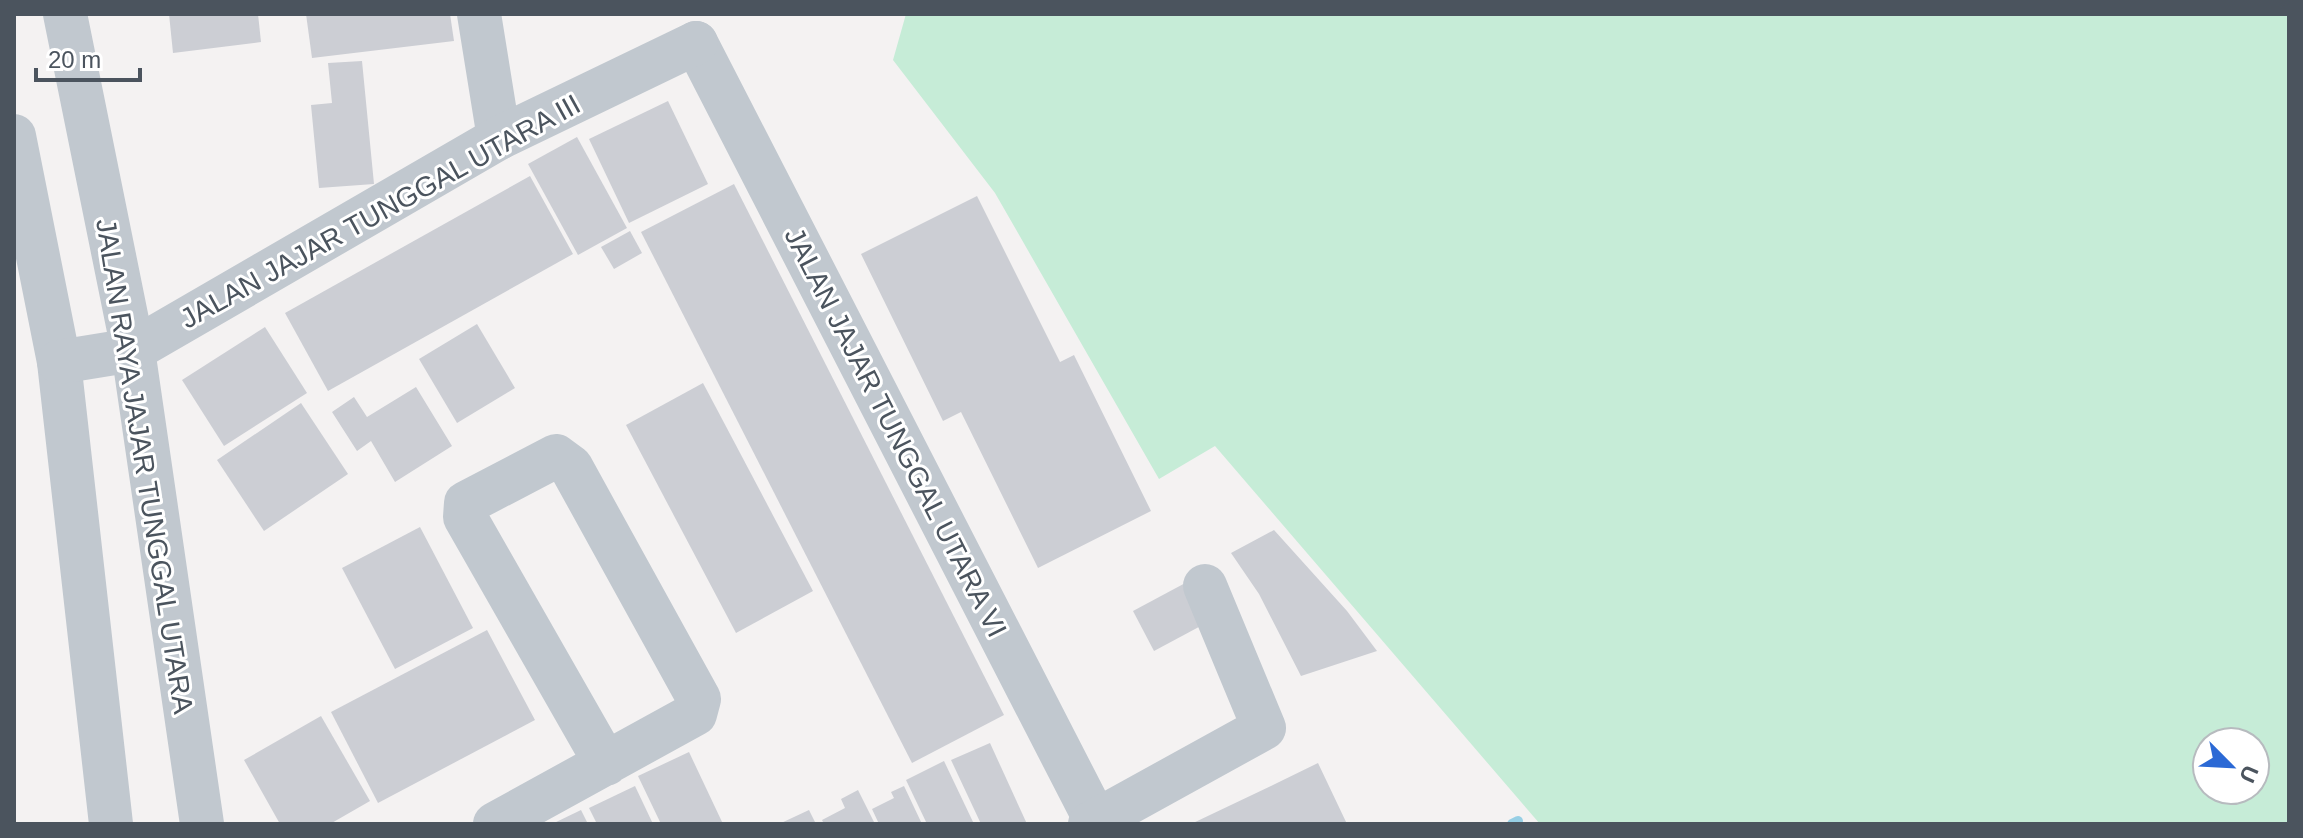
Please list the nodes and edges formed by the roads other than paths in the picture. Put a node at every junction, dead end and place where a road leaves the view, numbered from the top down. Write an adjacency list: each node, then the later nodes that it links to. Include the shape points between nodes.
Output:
1 (65, 14): 6 (street, JALAN RAYA JAJAR TUNGGAL UTARA)
2 (479, 14): 5 (street)
3 (699, 29): 5 (street, JALAN JAJAR TUNGGAL UTARA III); 10 (street, JALAN JAJAR TUNGGAL UTARA VI)
4 (14, 136): 7 (street)
5 (499, 138): 6 (street, JALAN JAJAR TUNGGAL UTARA III)
6 (133, 350): 7 (street, JALAN JAJAR TUNGGAL UTARA III); 12 (street, JALAN RAYA JAJAR TUNGGAL UTARA)
7 (59, 362): 11 (street)
8 (1205, 586): 10 (street, via 1264,728)
9 (606, 764): 9 (street, via 695,714 699,699 571,467 556,456 466,503 465,517); 13 (street)
10 (1093, 822)
11 (111, 824)
12 (202, 824)
13 (495, 824)

